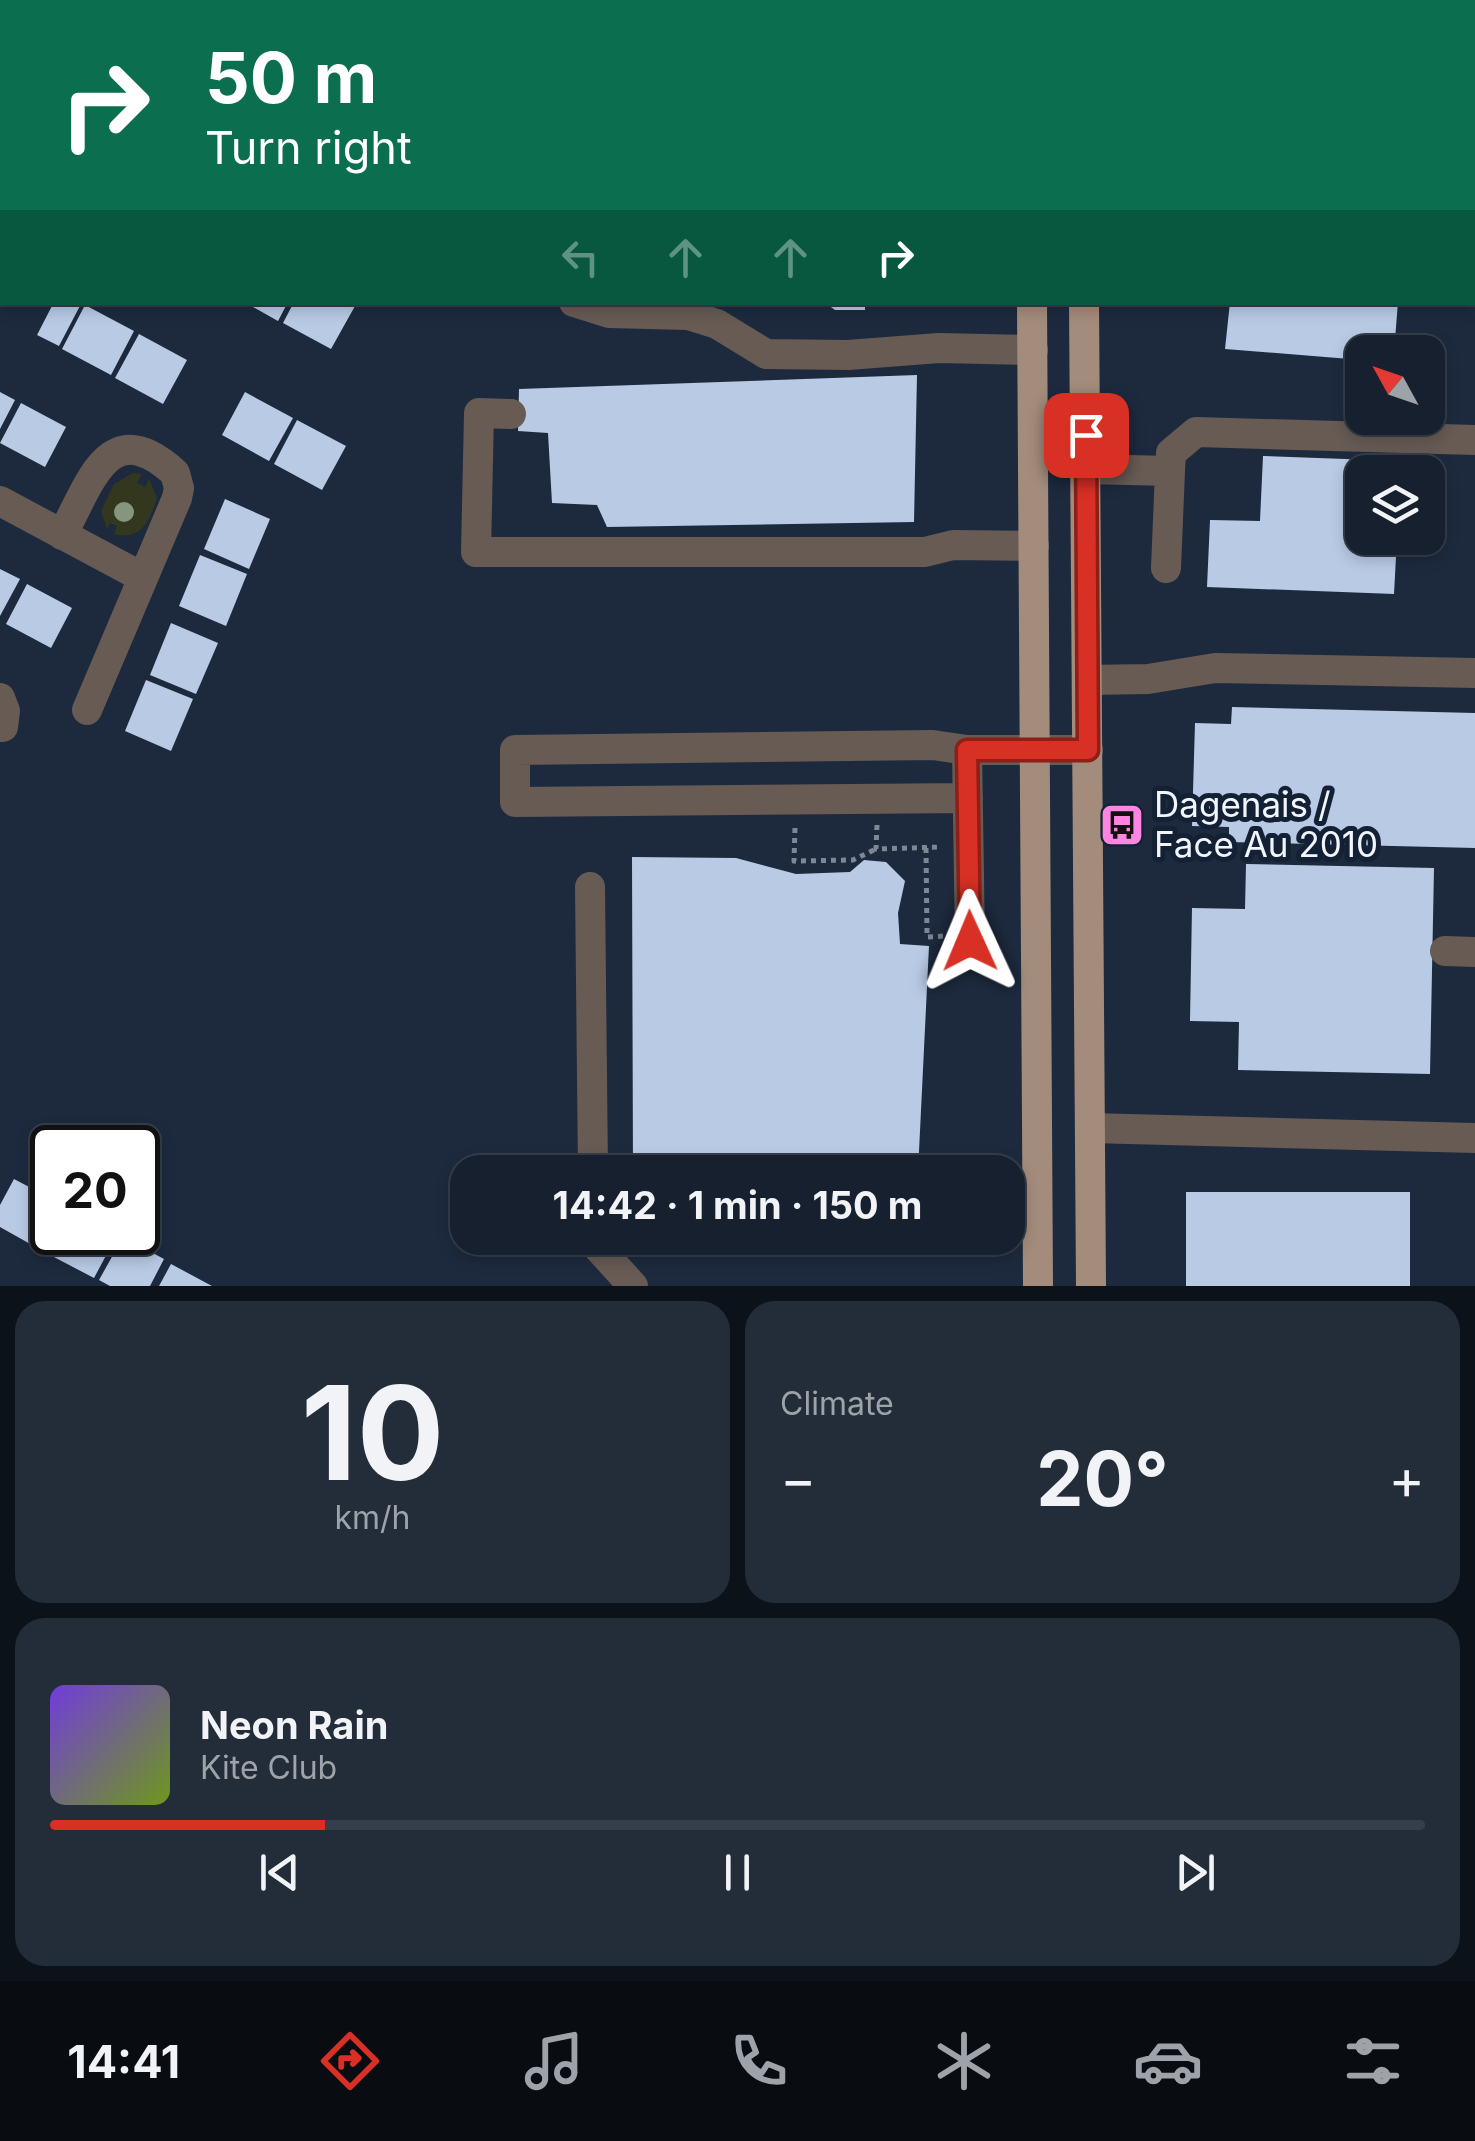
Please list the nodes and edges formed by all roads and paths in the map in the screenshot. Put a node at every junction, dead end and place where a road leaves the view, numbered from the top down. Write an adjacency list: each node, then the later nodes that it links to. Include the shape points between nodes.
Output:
1 (583, 305): 4 (street, via 608,313 688,314 766,354)
2 (1032, 305): 4 (main road)
3 (1084, 305): 7 (main road)
4 (1033, 350): 11 (main road)
5 (511, 414): 11 (street, via 480,414 476,552)
6 (1475, 440): 8 (street, via 1196,432 1171,454)
7 (1086, 469): 8 (street); 15 (main road)
8 (1170, 471): 12 (street)
9 (0, 501): 10 (street)
10 (62, 535): 13 (street); 13 (street, via 108,456 130,448 161,462 175,473 179,488)
11 (1034, 546): 17 (main road)
12 (1166, 568)
13 (142, 577): 16 (street)
14 (1475, 673): 15 (street, via 1215,668)
15 (1088, 680): 19 (main road)
16 (87, 710)
17 (1034, 749): 18 (street); 19 (street); 32 (main road)
18 (967, 750): 20 (street); 20 (street, via 515,750 516,802)
19 (1088, 750): 27 (main road)
20 (968, 798): 26 (street)
21 (878, 814): 23 (path)
22 (795, 841): 23 (path, via 794,861 853,860)
23 (876, 849): 25 (path, via 926,848)
24 (590, 886): 29 (street)
25 (927, 937)
26 (970, 941)
27 (1090, 1128): 28 (street); 33 (main road)
28 (1475, 1138)
29 (593, 1155)
30 (605, 1255): 31 (street)
31 (633, 1286)
32 (1038, 1286)
33 (1091, 1286)

